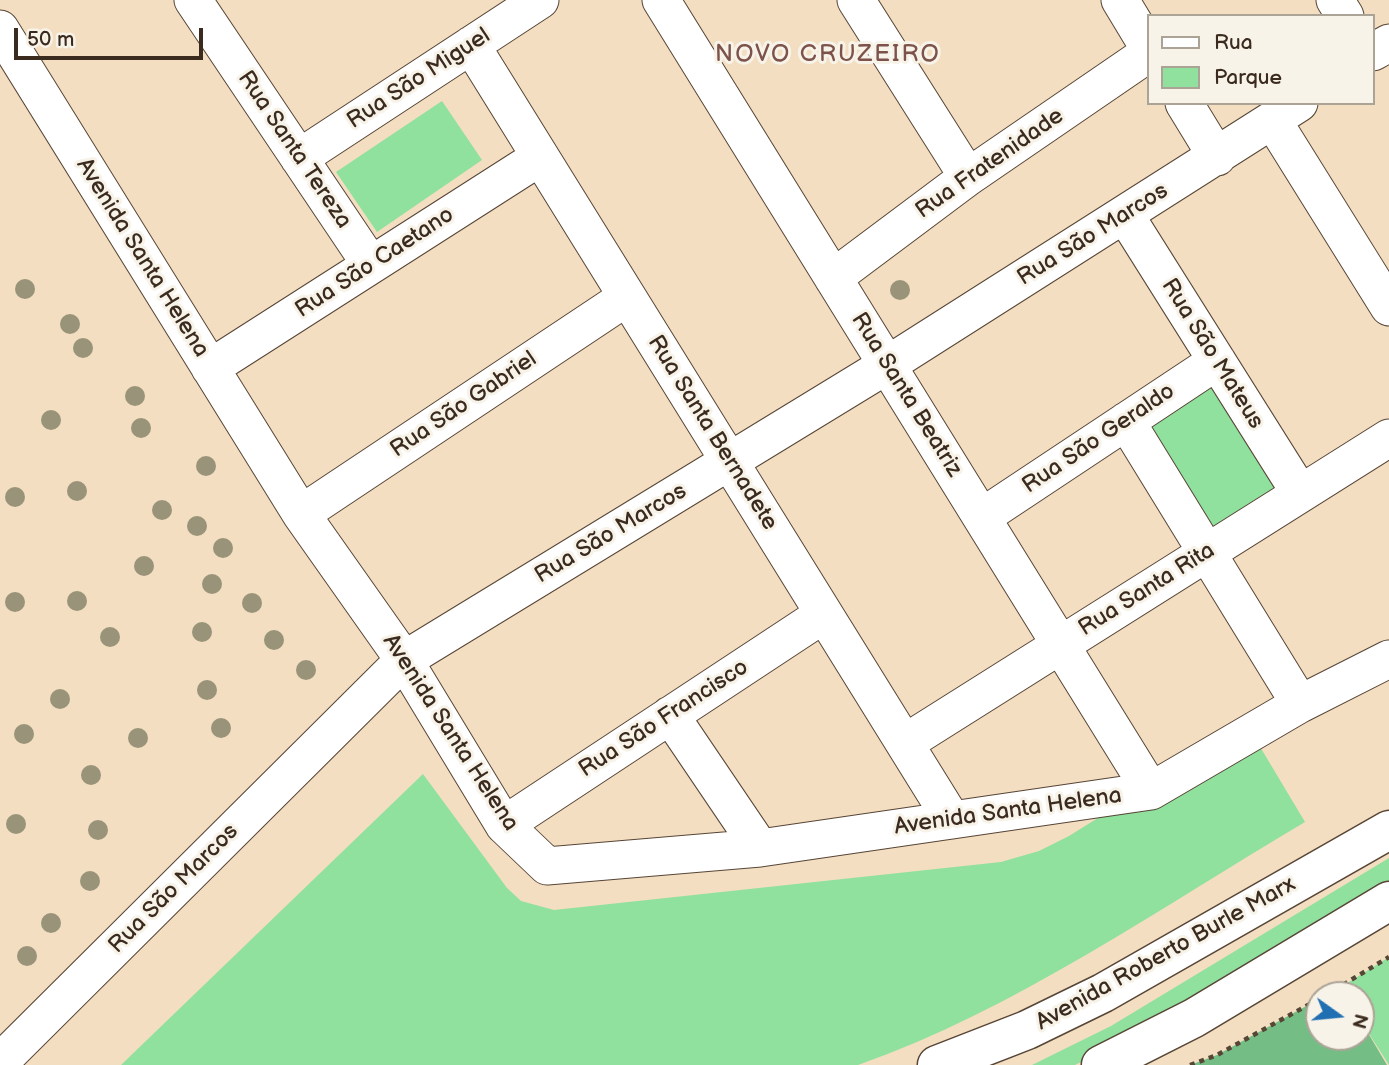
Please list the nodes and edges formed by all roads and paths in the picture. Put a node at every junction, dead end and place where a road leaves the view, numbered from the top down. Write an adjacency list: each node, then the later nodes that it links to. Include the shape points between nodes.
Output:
1 (540, 0): 7 (street, Rua São Miguel)
2 (661, 0): 18 (street, Rua Santa Beatriz)
3 (856, 0): 15 (street)
4 (1119, 0): 8 (street)
5 (207, 5): 14 (street, Rua Santa Tereza)
6 (0, 29): 23 (street, Avenida Santa Helena)
7 (471, 45): 12 (street, Rua Santa Bernadete); 14 (street, Rua São Miguel)
8 (1148, 48)
9 (1148, 51): 15 (street, Rua Fratenidade)
10 (1185, 105): 13 (street)
11 (1286, 112): 13 (street, Rua São Marcos); 20 (street)
12 (540, 157): 17 (street, Rua São Caetano); 19 (street, Rua Santa Bernadete)
13 (1217, 157): 16 (street, Rua São Marcos)
14 (299, 158): 17 (street, Rua Santa Tereza)
15 (968, 177): 18 (street, Rua Fratenidade)
16 (1125, 215): 21 (street, Rua São Mateus); 22 (street, Rua São Marcos)
17 (371, 265): 23 (street, Rua São Caetano)
18 (833, 278): 22 (street, Rua Santa Beatriz)
19 (627, 297): 26 (street, Rua Santa Bernadete); 28 (street, Rua São Gabriel)
20 (1389, 307)
21 (1217, 361): 24 (street, Rua São Geraldo); 27 (street, Rua São Mateus)
22 (887, 365): 26 (street, Rua São Marcos); 29 (street, Rua Santa Beatriz)
23 (211, 368): 28 (street, Avenida Santa Helena)
24 (1126, 421): 29 (street, Rua São Geraldo); 30 (street)
25 (1389, 438): 27 (street, Rua Santa Rita)
26 (729, 461): 31 (street, Rua Santa Bernadete); 34 (street, Rua São Marcos)
27 (1300, 493): 30 (street, Rua Santa Rita)
28 (301, 514): 34 (street, Avenida Santa Helena)
29 (982, 517): 32 (street, Rua Santa Beatriz)
30 (1207, 553): 32 (street, Rua Santa Rita); 35 (street)
31 (824, 614): 36 (street, Rua São Francisco); 37 (street, Rua Santa Bernadete)
32 (1061, 645): 37 (street, Rua Santa Rita); 38 (street, Rua Santa Beatriz)
33 (1389, 659): 35 (street, Avenida Santa Helena)
34 (404, 660): 40 (street, Avenida Santa Helena); 47 (street, Rua São Marcos)
35 (1300, 704): 38 (street, Avenida Santa Helena)
36 (670, 715): 40 (street, Rua São Francisco); 42 (street)
37 (905, 743): 39 (street, Rua Santa Bernadete)
38 (1151, 791): 39 (street, Avenida Santa Helena)
39 (952, 820): 42 (street, Avenida Santa Helena)
40 (504, 825): 42 (street, Avenida Santa Helena, via 547,866)
41 (1389, 830): 48 (main road, Avenida Roberto Burle Marx, via 1103,993 1027,1030)
42 (760, 848)
43 (1389, 901): 49 (main road, via 1194,1018)
44 (1389, 957): 45 (path)
45 (1349, 981)
46 (1305, 1007): 50 (path)
47 (0, 1062)
48 (937, 1065)
49 (1101, 1065)
50 (1190, 1065)

